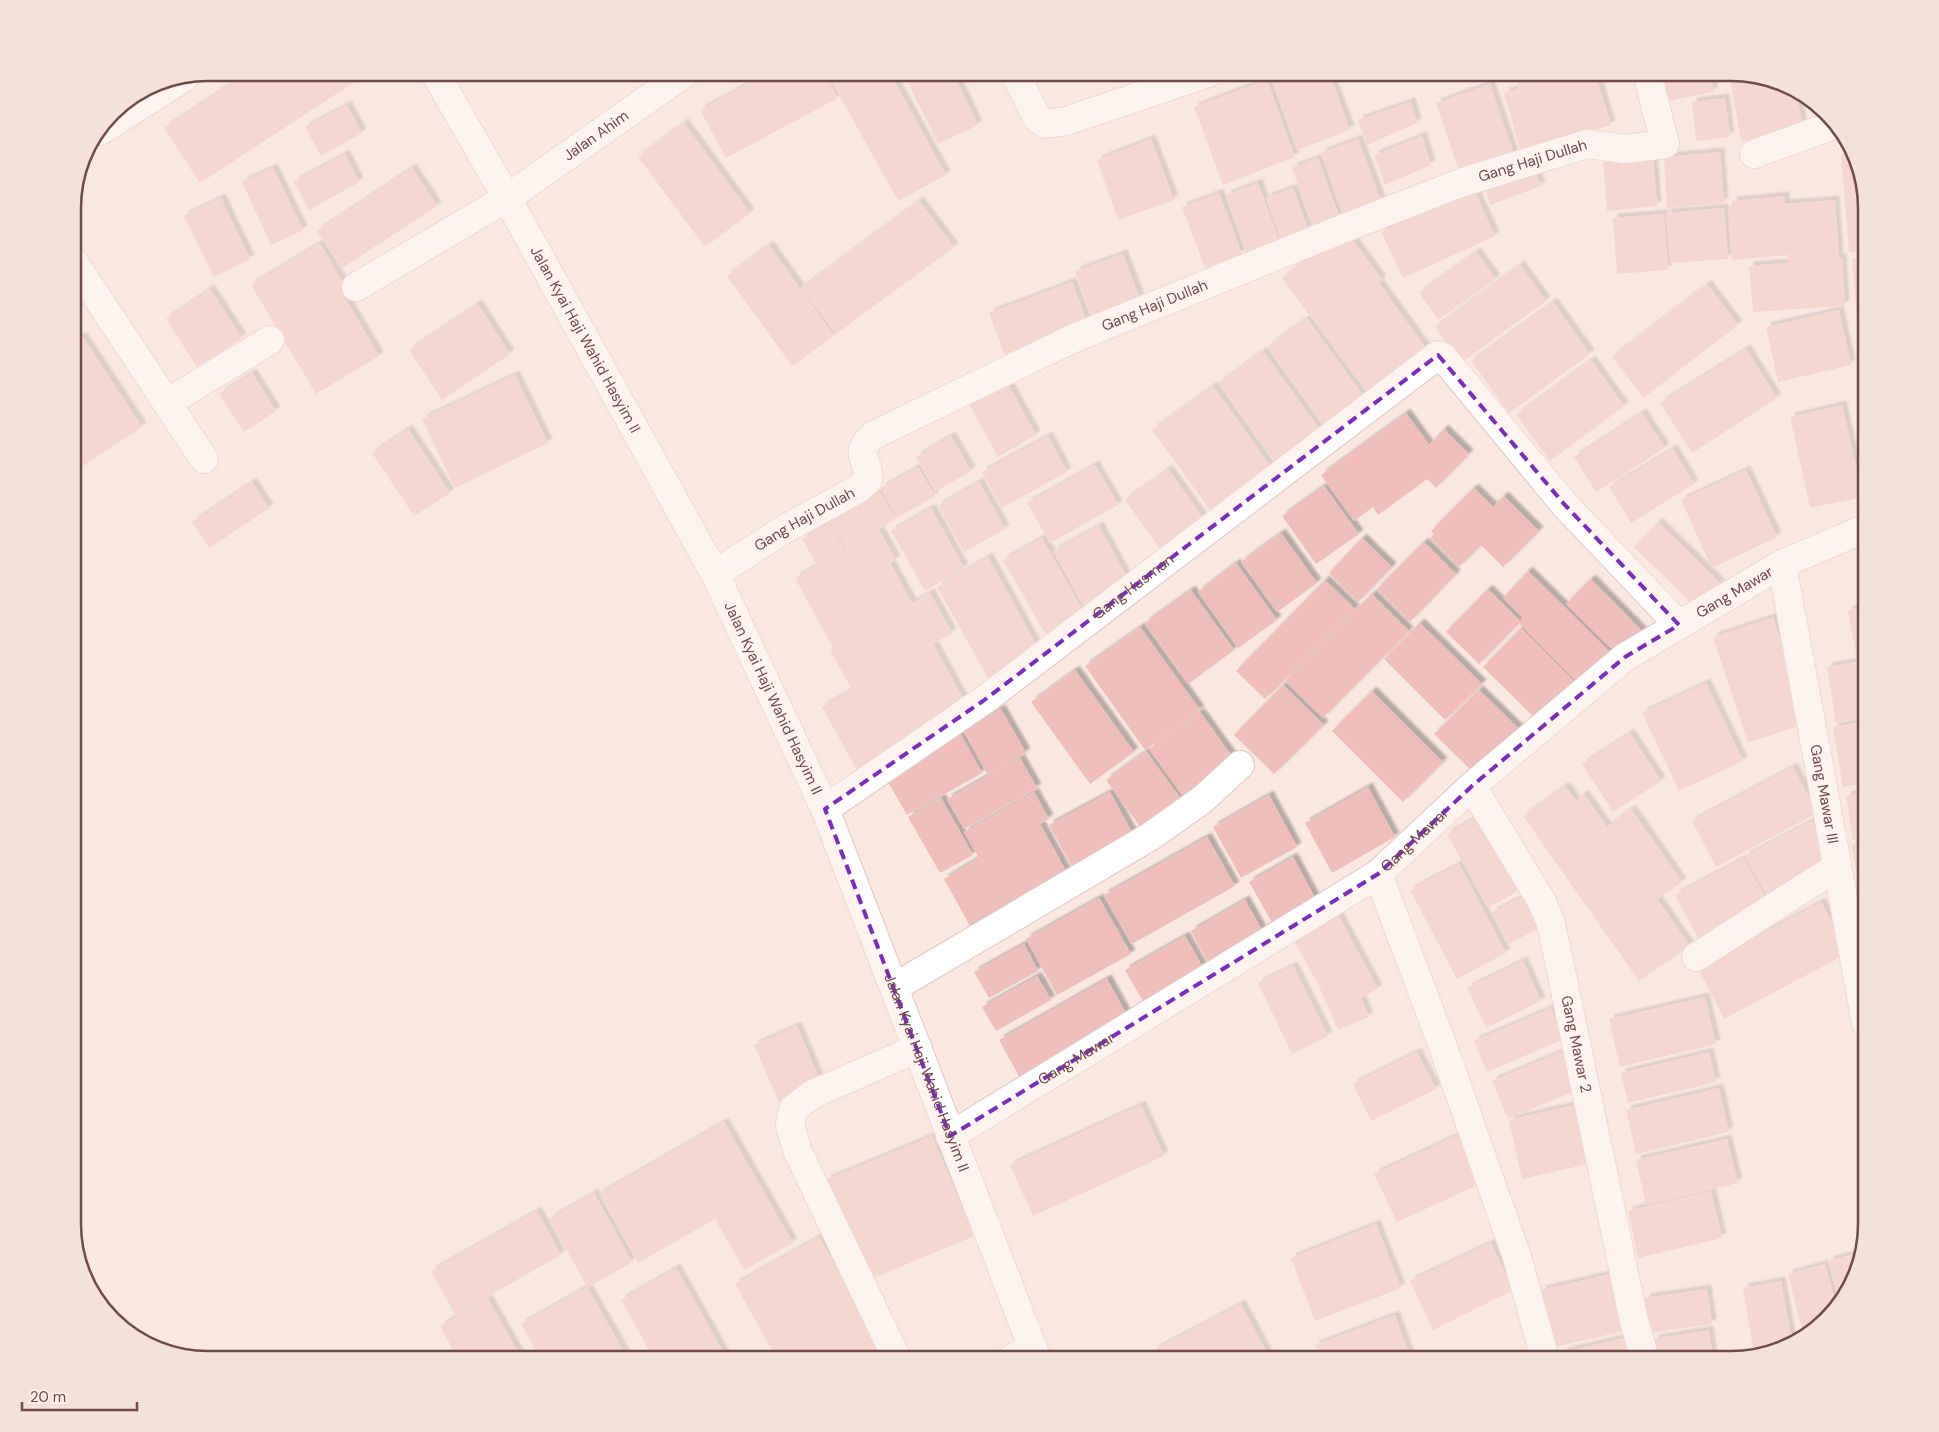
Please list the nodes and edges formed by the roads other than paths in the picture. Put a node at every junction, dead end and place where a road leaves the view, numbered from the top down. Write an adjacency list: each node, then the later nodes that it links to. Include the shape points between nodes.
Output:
1 (1020, 81): 2 (street, via 1037,118 1046,124 1066,121)
2 (1181, 81)
3 (1649, 81): 18 (street, Gang Haji Dullah, via 1665,144 1624,149 1587,144 1464,182 1072,339 874,435 862,447 861,456 869,471 868,480 858,489 783,530)
4 (441, 82): 10 (street, Jalan Kyai Haji Wahid Hasyim II)
5 (672, 82): 10 (street, Jalan Ahim)
6 (169, 87): 7 (street)
7 (115, 122)
8 (1829, 127): 9 (street)
9 (1754, 154)
10 (507, 198): 12 (street, Jalan Ahim); 18 (street, Jalan Kyai Haji Wahid Hasyim II)
11 (82, 275): 14 (street)
12 (356, 287)
13 (270, 340): 14 (street)
14 (167, 403): 15 (street)
15 (204, 459)
16 (1858, 531): 17 (street, Gang Mawar)
17 (1782, 564): 19 (street, Gang Mawar); 23 (street, Gang Mawar III)
18 (715, 574): 22 (street, Jalan Kyai Haji Wahid Hasyim II)
19 (1679, 625): 21 (street, Gang Mawar, via 1625,657); 22 (street, Gang Husman, via 1564,504 1440,355 984,701)
20 (1240, 765): 27 (street, via 1203,799 1151,836)
21 (1472, 786): 24 (street, Gang Mawar); 33 (street, Gang Mawar 2, via 1541,900 1551,923)
22 (825, 809): 27 (street, Jalan Kyai Haji Wahid Hasyim II)
23 (1837, 867): 25 (street); 26 (street, Gang Mawar III)
24 (1378, 874): 29 (street, Gang Mawar); 32 (street, via 1517,1257)
25 (1696, 957)
26 (1858, 979)
27 (895, 987): 28 (street, Jalan Kyai Haji Wahid Hasyim II)
28 (918, 1048): 29 (street, Jalan Kyai Haji Wahid Hasyim II); 30 (street, via 813,1094 793,1109 790,1125 798,1152)
29 (950, 1136): 31 (street, Jalan Kyai Haji Wahid Hasyim II)
30 (893, 1351)
31 (1026, 1351)
32 (1543, 1351)
33 (1642, 1351)

